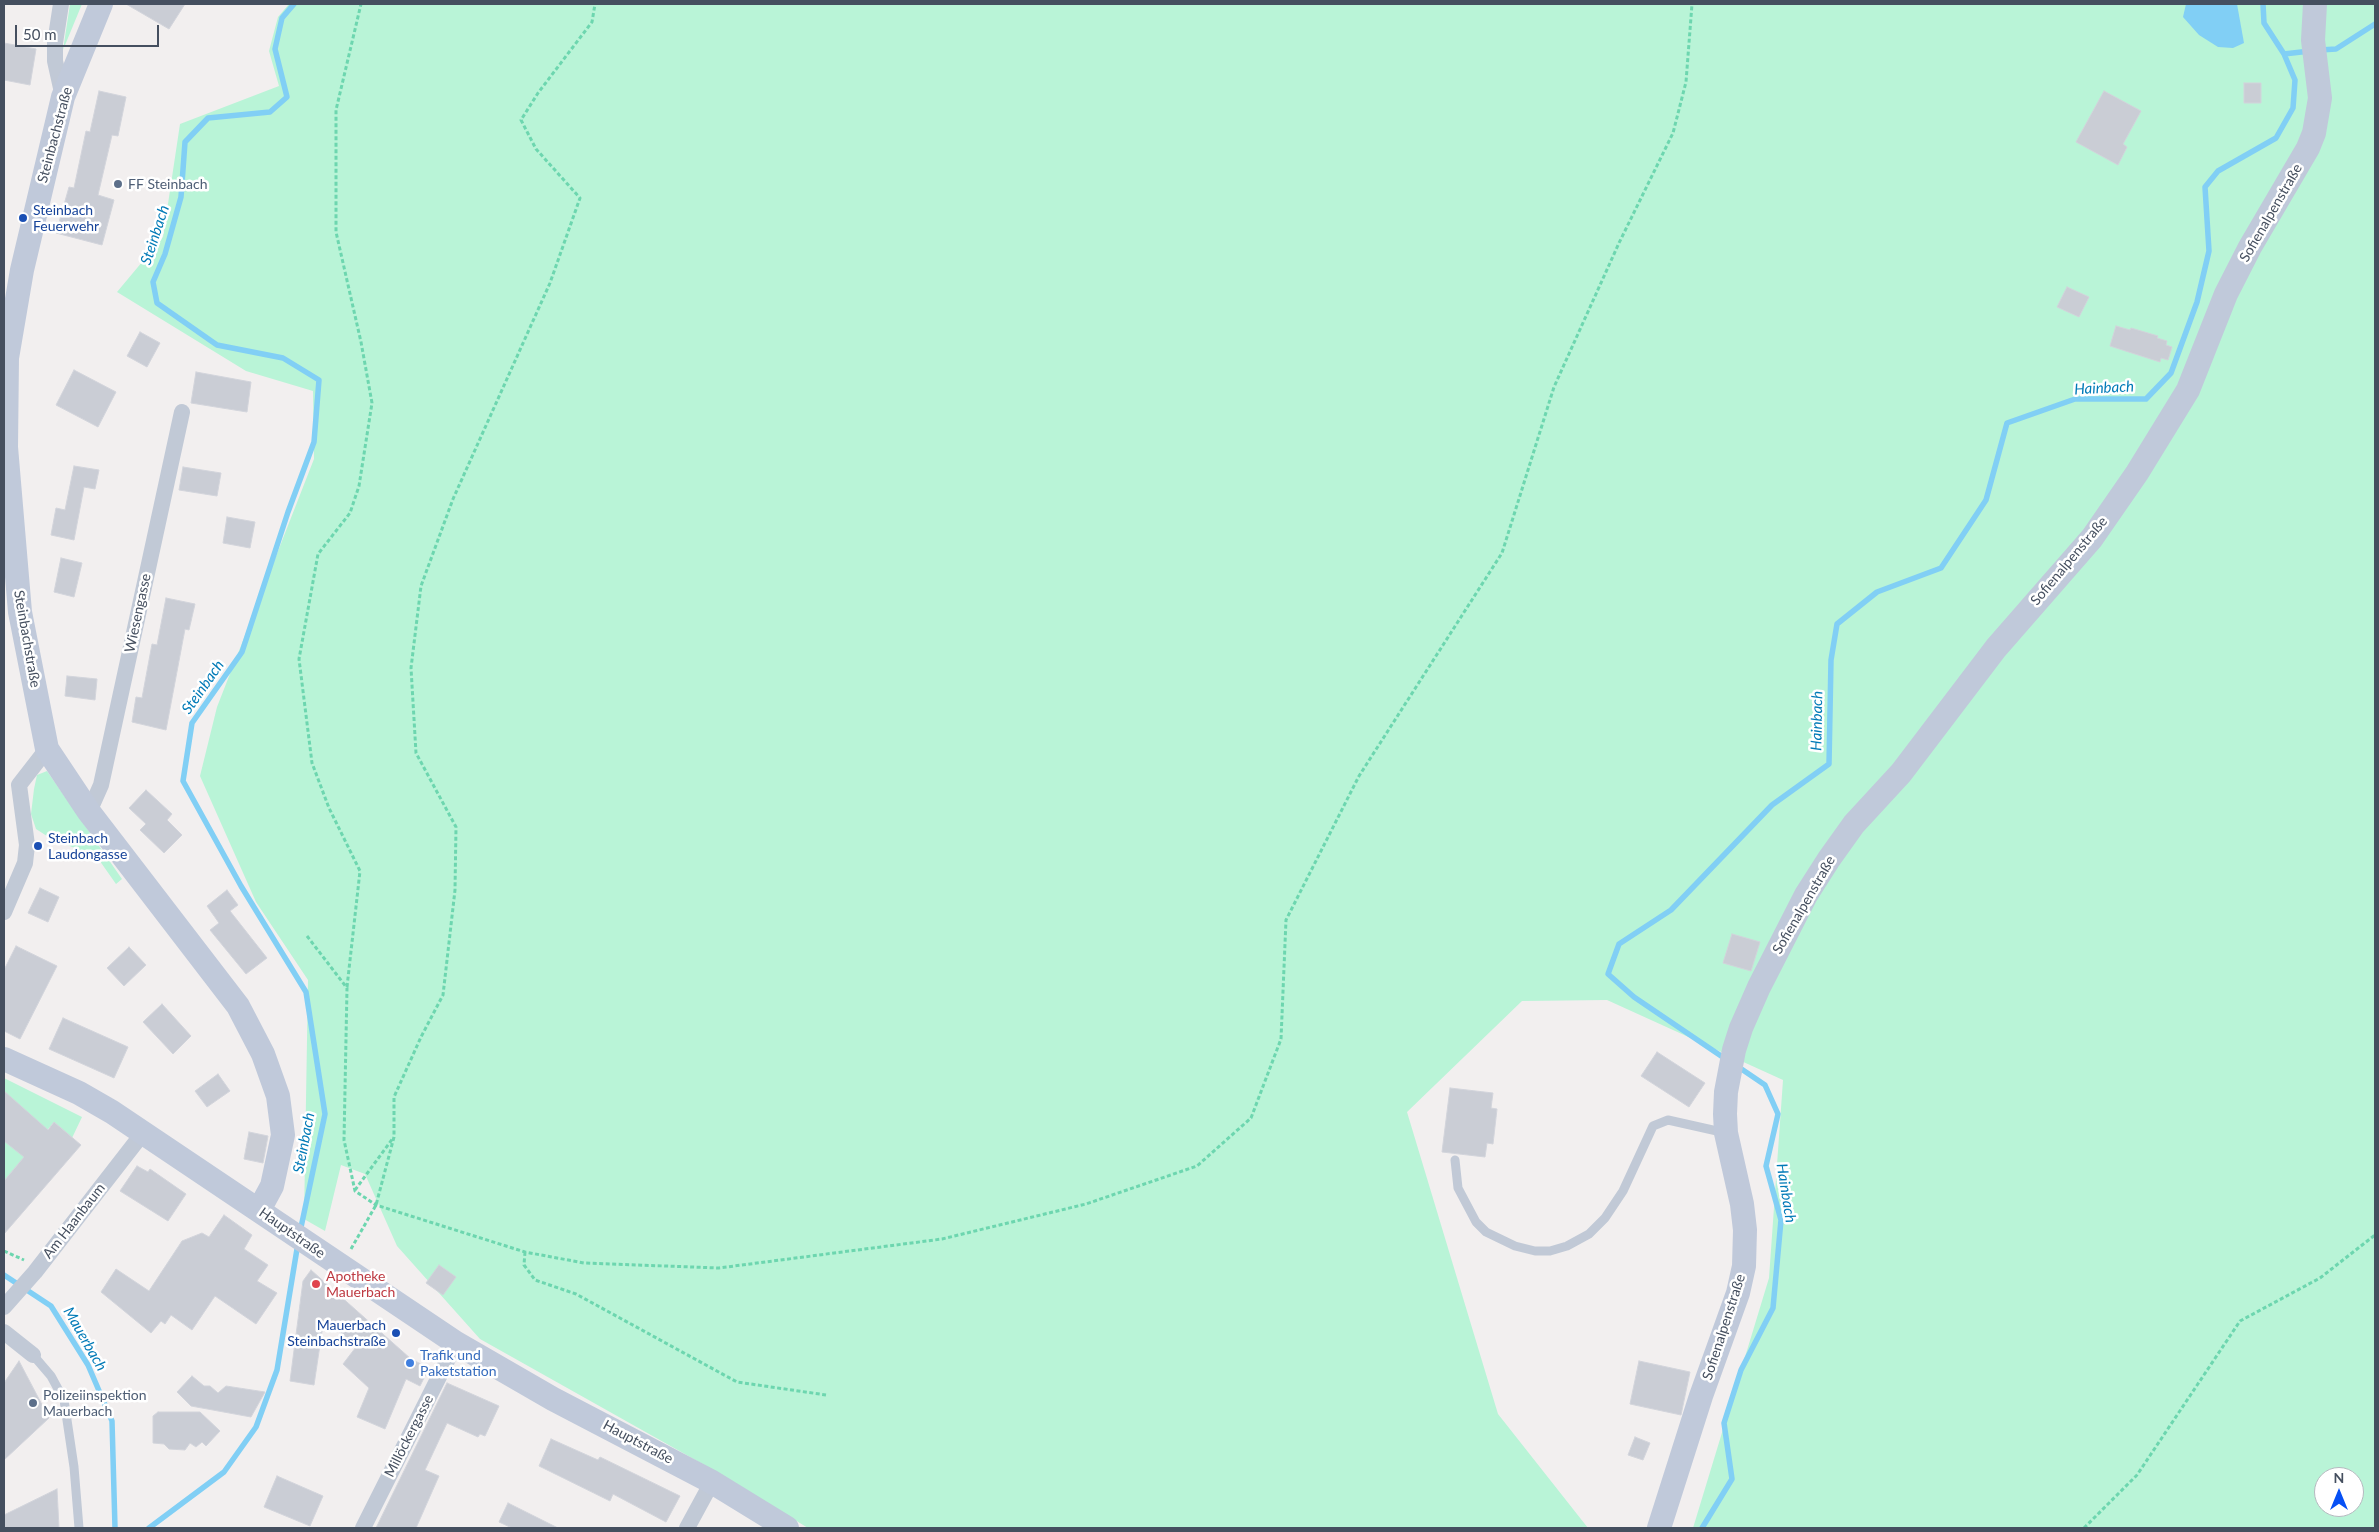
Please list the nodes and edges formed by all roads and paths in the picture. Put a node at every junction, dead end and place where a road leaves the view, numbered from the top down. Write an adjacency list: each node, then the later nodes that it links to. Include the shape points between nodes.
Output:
1 (61, 4): 7 (street, via 55,61)
2 (101, 4): 7 (street, Steinbachstraße)
3 (361, 4): 15 (path, via 336,110 336,232 372,403 359,486 350,513 318,554 300,659 312,763 329,808 360,871)
4 (595, 4): 19 (path, via 592,22 521,120 536,149 580,198 550,283 453,499 421,586 411,668 416,753 456,826 454,890 443,995 394,1096)
5 (1692, 4): 26 (path, via 1686,82 1673,133 1554,387 1502,553 1359,776 1286,920 1281,1039 1251,1118 1197,1166 1086,1204 942,1239 719,1268 584,1263)
6 (2315, 4): 18 (street, Sofienalpenstraße, via 2313,40 2320,98 2319,114 2308,148 2237,271 2188,390 2138,473 2092,538 1996,648 1901,773 1854,824 1806,895 1741,1028 1726,1092)
7 (63, 97): 9 (street, Steinbachstraße, via 22,270 7,358 6,447)
8 (182, 412): 12 (street, Wiesengasse, via 101,785)
9 (12, 611): 10 (street, Steinbachstraße)
10 (47, 749): 11 (street); 12 (street, Steinbachstraße)
11 (11, 784): 13 (street, via 27,845 25,863)
12 (90, 812): 23 (street, Steinbachstraße, via 214,972 238,1006 264,1054 278,1096 283,1135 272,1186)
13 (4, 912)
14 (307, 936): 15 (path)
15 (347, 988): 21 (path, via 344,1140)
16 (4, 1059): 17 (street, Hauptstraße, via 78,1093)
17 (143, 1133): 23 (street, Hauptstraße); 29 (street, Am Haanbaum)
18 (1726, 1133): 20 (lane, via 1668,1120 1653,1126 1623,1191 1605,1218 1589,1234 1550,1251 1515,1246 1486,1232 1476,1222 1458,1188); 39 (street, Sofienalpenstraße, via 1742,1204 1744,1266 1738,1293)
19 (394, 1137): 21 (path); 22 (path)
20 (1455, 1160)
21 (355, 1191): 22 (path)
22 (376, 1205): 26 (path); 28 (path)
23 (259, 1210): 28 (street, Hauptstraße)
24 (2375, 1235): 40 (path, via 2320,1278 2240,1321 2137,1475)
25 (4, 1251): 27 (path)
26 (525, 1252): 33 (path, via 524,1265 535,1280 576,1294 738,1382)
27 (18, 1257)
28 (340, 1266): 31 (street, Hauptstraße)
29 (5, 1306)
30 (4, 1332): 32 (street)
31 (456, 1343): 34 (street, Hauptstraße, via 553,1399); 36 (street, Millöckergasse)
32 (33, 1355): 35 (lane, via 51,1376 64,1400 74,1467)
33 (826, 1396)
34 (712, 1482): 37 (street); 38 (street, Hauptstraße)
35 (78, 1528)
36 (363, 1528)
37 (688, 1528)
38 (787, 1528)
39 (1659, 1528)
40 (2084, 1528)

